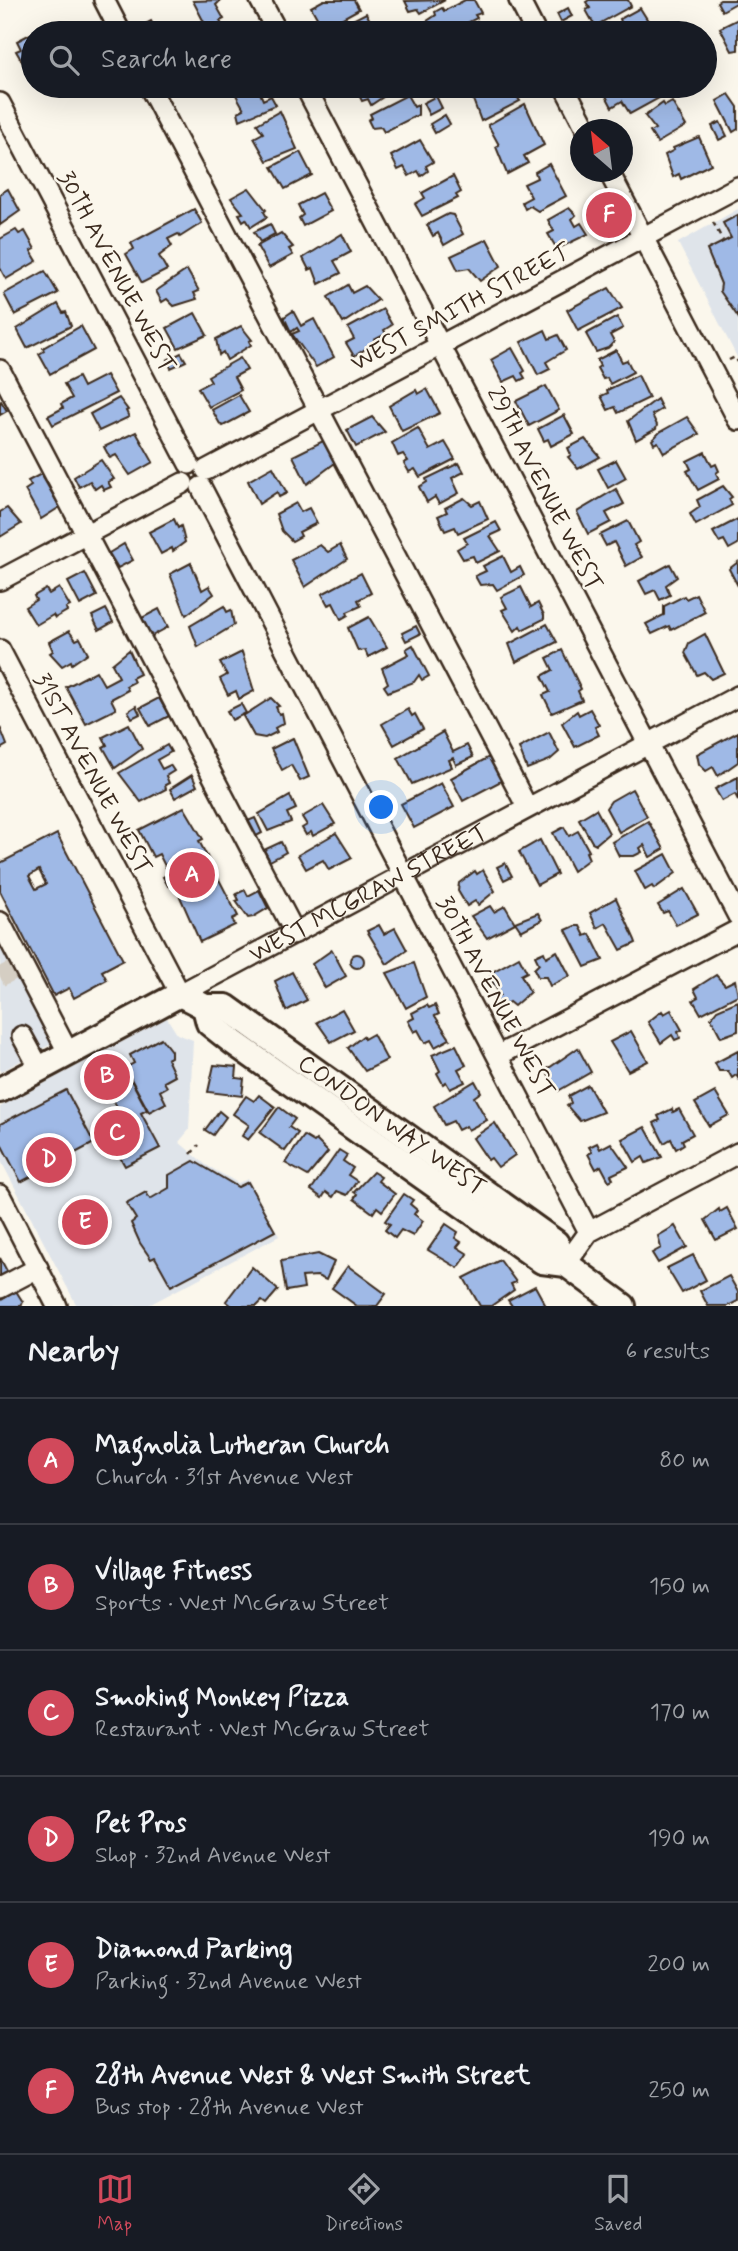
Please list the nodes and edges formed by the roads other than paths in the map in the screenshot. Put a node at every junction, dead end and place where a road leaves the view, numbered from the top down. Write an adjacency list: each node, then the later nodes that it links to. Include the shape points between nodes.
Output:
1 (104, 0): 4 (street)
2 (260, 0): 5 (street)
3 (519, 0): 6 (street)
4 (115, 21)
5 (271, 21)
6 (530, 21)
7 (155, 98): 17 (street)
8 (311, 98): 15 (street, 29TH AVENUE WEST)
9 (570, 98): 11 (street)
10 (0, 103): 19 (street, 30TH AVENUE WEST)
11 (581, 119)
12 (614, 182): 14 (street)
13 (738, 187): 14 (street, WEST SMITH STREET)
14 (644, 238): 15 (street, WEST SMITH STREET); 18 (street)
15 (442, 345): 17 (street, WEST SMITH STREET); 24 (street, 29TH AVENUE WEST)
16 (0, 370): 20 (street)
17 (319, 410): 19 (street, WEST SMITH STREET); 25 (street)
18 (738, 420)
19 (195, 476): 20 (street, WEST SMITH STREET); 26 (street, 30TH AVENUE WEST)
20 (87, 534): 21 (street, WEST SMITH STREET); 30 (street)
21 (0, 580)
22 (0, 650): 31 (street, 31ST AVENUE WEST)
23 (738, 696): 24 (street, WEST MCGRAW STREET)
24 (648, 744): 25 (street, WEST MCGRAW STREET); 27 (street, 29TH AVENUE WEST)
25 (527, 807): 26 (street, WEST MCGRAW STREET)
26 (403, 874): 30 (street, WEST MCGRAW STREET); 34 (street, 30TH AVENUE WEST)
27 (738, 916)
28 (0, 922): 33 (street)
29 (738, 930): 34 (street)
30 (295, 933): 31 (street, WEST MCGRAW STREET)
31 (180, 994): 33 (main road, WEST MCGRAW STREET); 41 (main road, CONDON WAY WEST, via 205,1007 226,1007 556,1243)
32 (22, 1035): 35 (street)
33 (69, 1054): 35 (main road, WEST MCGRAW STREET)
34 (499, 1055): 40 (street, 30TH AVENUE WEST)
35 (40, 1069): 36 (main road, WEST MCGRAW STREET)
36 (0, 1090)
37 (738, 1153): 40 (street)
38 (0, 1195): 39 (street)
39 (7, 1225): 42 (street)
40 (589, 1232): 41 (street)
41 (566, 1264): 45 (main road, CONDON WAY WEST)
42 (38, 1268): 43 (street); 44 (street)
43 (0, 1288)
44 (57, 1306)
45 (623, 1306)

